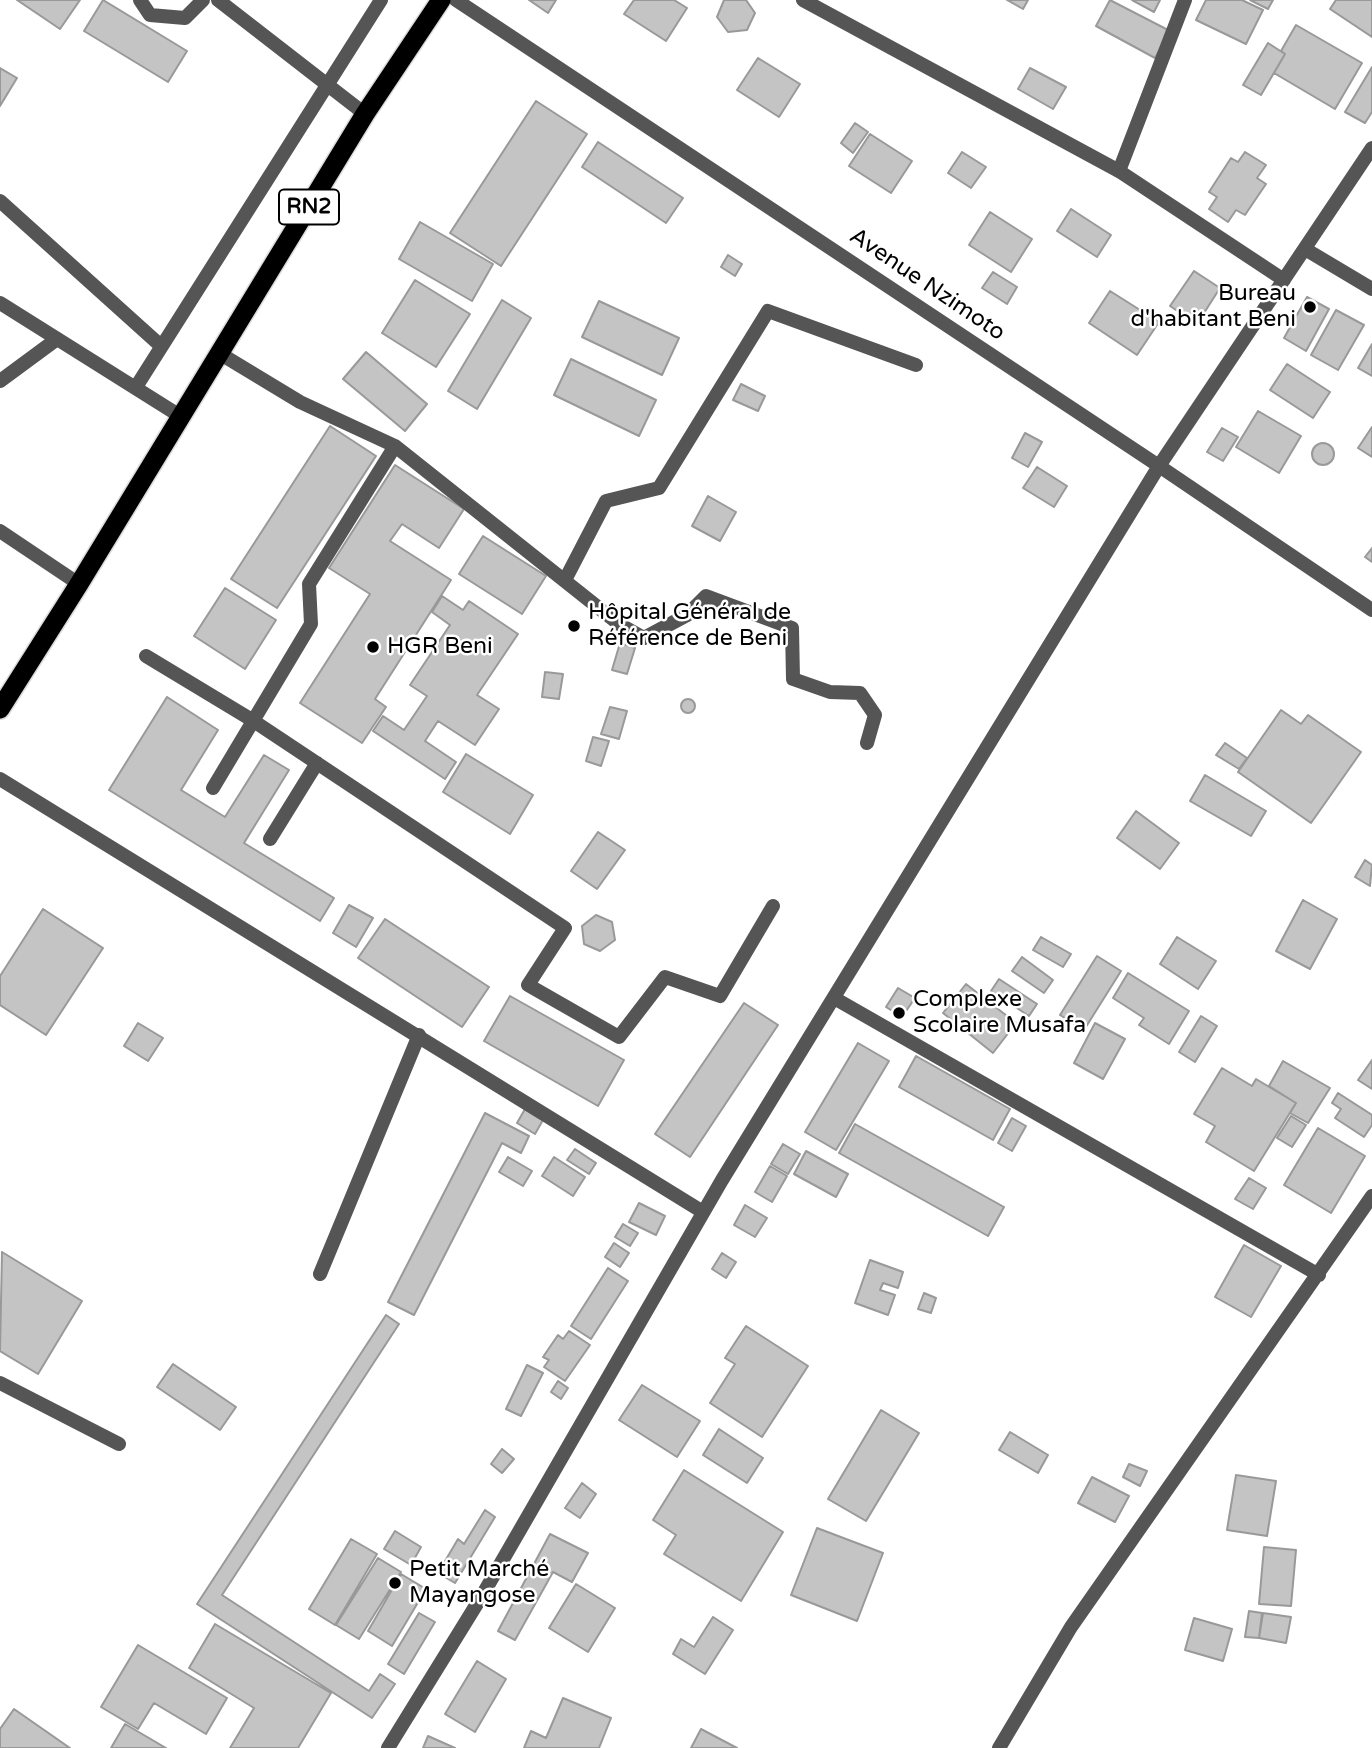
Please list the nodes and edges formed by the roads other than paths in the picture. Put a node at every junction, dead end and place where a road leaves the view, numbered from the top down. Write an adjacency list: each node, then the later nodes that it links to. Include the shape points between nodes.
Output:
1 (140, 0): 2 (street, via 150,15 185,19)
2 (203, 0)
3 (218, 0): 9 (street)
4 (382, 0): 9 (street)
5 (441, 0): 10 (highway, RN2)
6 (456, 0): 26 (street, Avenue Nzimoto)
7 (803, 0): 12 (street)
8 (1185, 0): 12 (street)
9 (327, 85): 10 (street); 19 (street)
10 (365, 114): 20 (highway, RN2)
11 (1372, 148): 14 (street)
12 (1119, 172): 15 (street)
13 (0, 201): 19 (street)
14 (1305, 249): 15 (street); 16 (street)
15 (1284, 280): 26 (street)
16 (1372, 289)
17 (0, 303): 18 (street)
18 (57, 339): 22 (street); 23 (street)
19 (161, 346): 23 (street)
20 (219, 353): 24 (highway, RN2); 25 (street, via 300,402)
21 (916, 365): 28 (street, via 768,311 659,488 606,501)
22 (0, 381)
23 (136, 387): 24 (street)
24 (180, 416): 29 (highway, RN2)
25 (395, 446): 28 (street); 33 (street, via 309,583 311,624)
26 (1159, 466): 30 (street, Avenue Nzimoto); 40 (street)
27 (0, 531): 29 (street)
28 (565, 580): 34 (street, via 619,624 644,638 687,615 706,596 792,628 793,679 830,692 860,693 876,715)
29 (79, 584): 32 (highway, RN2)
30 (1372, 610)
31 (146, 656): 33 (street)
32 (0, 709)
33 (252, 719): 35 (street); 37 (street)
34 (867, 743)
35 (317, 763): 38 (street); 39 (street, via 565,928 528,985 619,1037 665,977 720,996)
36 (0, 779): 41 (street)
37 (213, 788)
38 (270, 839)
39 (773, 906)
40 (834, 998): 43 (street); 45 (street)
41 (418, 1035): 43 (street); 44 (street)
42 (1372, 1196): 45 (street)
43 (704, 1212): 48 (street, via 483,1594)
44 (320, 1274)
45 (1319, 1275): 49 (street, via 1070,1627)
46 (0, 1383): 47 (street)
47 (119, 1444)
48 (388, 1748)
49 (999, 1748)

